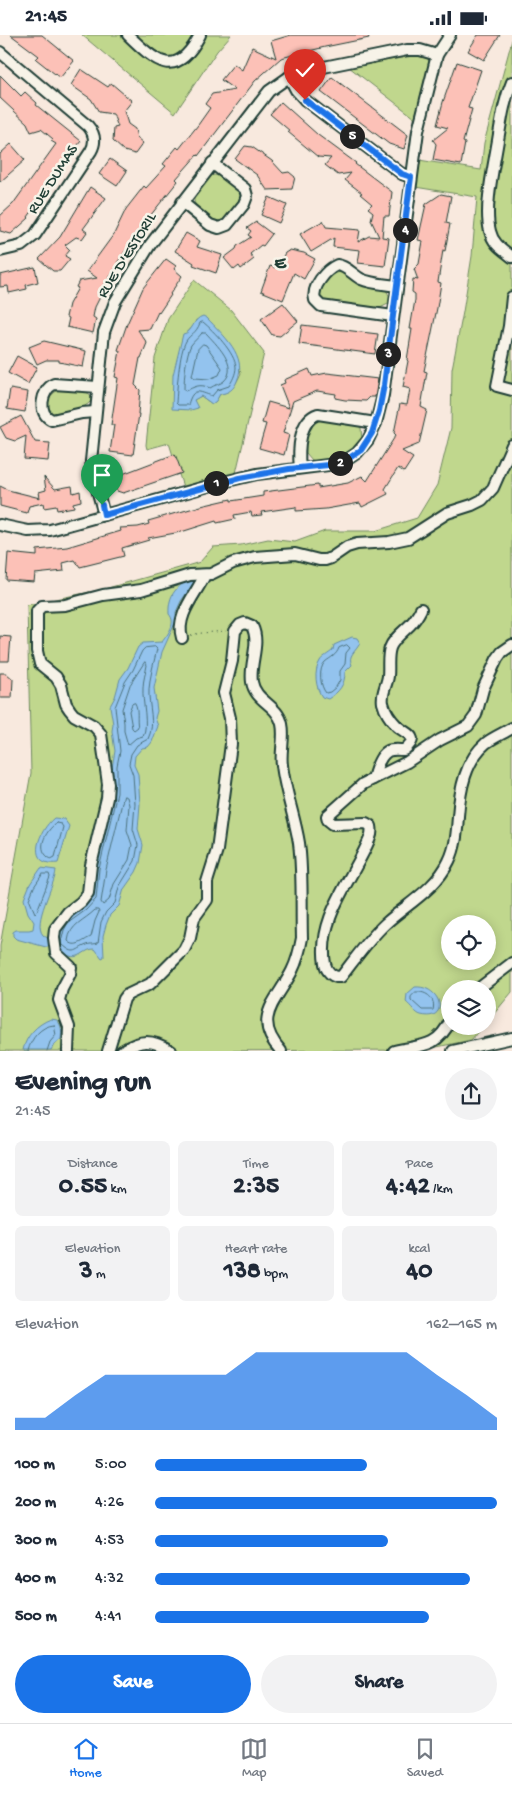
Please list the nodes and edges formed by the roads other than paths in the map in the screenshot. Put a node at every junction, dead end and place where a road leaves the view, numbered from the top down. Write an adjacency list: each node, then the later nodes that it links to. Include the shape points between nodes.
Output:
1 (128, 35): 2 (street, via 162,63 176,62 187,54)
2 (200, 35)
3 (450, 35): 5 (street)
4 (0, 53): 11 (street, RUE DUMAS, via 88,126 94,141 91,151 35,235 21,246)
5 (437, 55): 6 (street, RUE D'ESTORIL, via 407,50); 9 (street, via 421,117)
6 (289, 77): 8 (street, RUE D'ESTORIL, via 265,95); 9 (street, via 305,100 396,170)
7 (512, 82): 12 (street, via 501,120 490,187 489,224 496,245)
8 (212, 163): 10 (street, RUE D'ESTORIL); 10 (street, via 245,189 244,203 227,225 219,227 210,225)
9 (411, 177): 13 (street)
10 (182, 202): 17 (street, RUE D'ESTORIL, via 150,245 112,307 104,333)
11 (0, 251)
12 (512, 257)
13 (397, 286): 15 (street); 15 (street, via 366,281 337,265 329,270 314,291 320,306)
14 (512, 297): 16 (street)
15 (393, 316): 20 (street, via 383,395)
16 (508, 352): 18 (street, via 498,386)
17 (98, 387): 19 (street, RUE D'ESTORIL); 19 (street, via 54,384 45,391 43,401 44,412 52,420)
18 (512, 390)
19 (95, 412): 23 (street, RUE D'ESTORIL, via 91,461)
20 (376, 423): 22 (street, via 364,446 349,459); 22 (street, via 318,413 306,422)
21 (512, 445): 25 (street, via 488,495 472,505 447,513 408,538 356,544 325,560 295,554 255,557)
22 (300, 468): 23 (street, via 223,481)
23 (104, 515): 24 (street, via 41,531)
24 (0, 525)
25 (205, 575): 27 (street, via 184,616); 35 (street, via 190,575 141,590 65,605 42,606 37,611 40,664 56,677 66,704 74,715 94,726 101,734 108,784 88,893 68,912 54,932 56,953 71,967 58,1000 69,1027)
26 (422, 609): 30 (street, via 390,649 383,694 386,712 412,740 404,750 385,753)
27 (182, 638)
28 (512, 645): 30 (street, via 497,659 483,689 476,715 468,726)
29 (512, 728): 30 (street, via 487,743 470,764 461,789 455,845 442,872 420,897 375,934 340,977 332,975 326,968 326,933 372,831 366,823 333,824 327,817)
30 (373, 779)
31 (512, 963): 32 (street)
32 (490, 980)
33 (441, 1035): 40 (street, via 417,1047)
34 (512, 1038): 41 (street)
35 (68, 1051)
36 (108, 1051): 39 (street, via 124,999 150,985 184,950 194,918 207,900 207,882 218,842 231,744 230,718 224,693 235,631 245,623 255,631 252,682 258,696 276,711 283,725 281,763 299,842 301,946 292,971 266,1017 269,1034)
37 (122, 1051): 38 (street, via 137,1043 152,1042)
38 (171, 1051)
39 (281, 1051)
40 (394, 1051)
41 (453, 1051)

